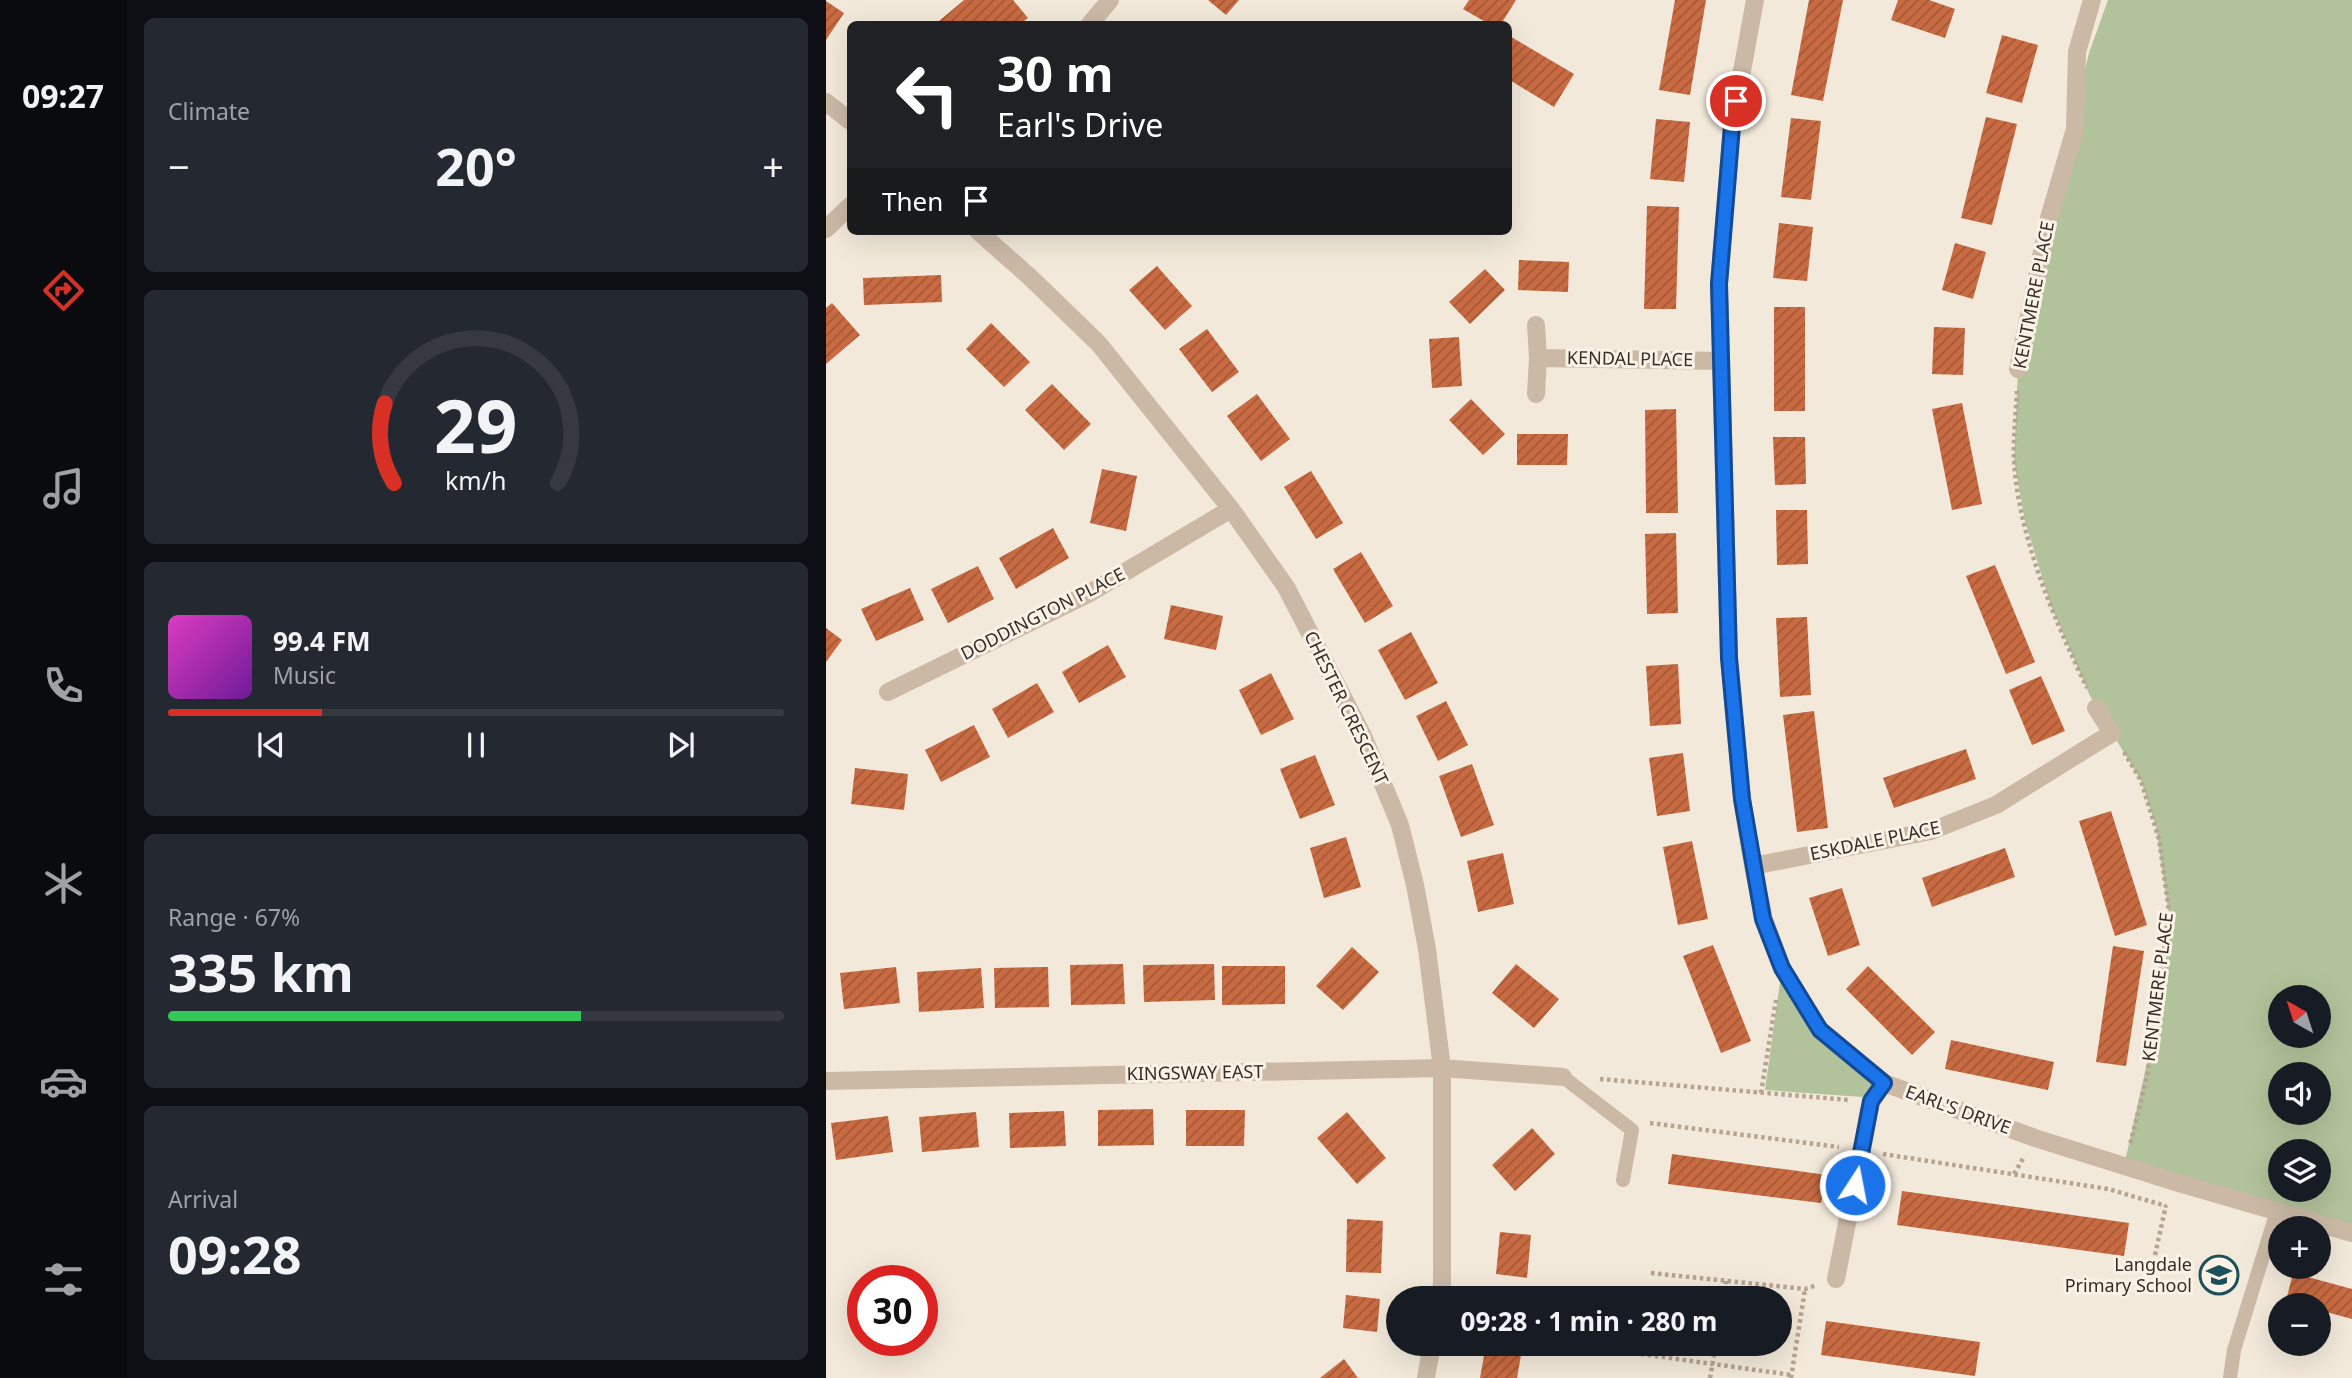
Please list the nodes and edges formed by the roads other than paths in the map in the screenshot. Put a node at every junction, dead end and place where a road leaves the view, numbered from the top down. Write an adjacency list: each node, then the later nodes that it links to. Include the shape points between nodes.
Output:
1 (1110, 0): 4 (street)
2 (1755, 0): 12 (street, EARL'S DRIVE, via 1732,126 1719,284)
3 (2085, 2): 13 (street, KENTMERE PLACE, via 2077,52 2075,129 2049,218)
4 (1092, 21)
5 (826, 102): 6 (street)
6 (847, 119)
7 (847, 209): 8 (street)
8 (826, 229)
9 (982, 235): 15 (street, CHESTER CRESCENT, via 1099,344)
10 (1536, 325): 11 (street)
11 (1538, 358): 12 (street, KENDAL PLACE); 14 (street)
12 (1721, 361): 18 (street, EARL'S DRIVE, via 1729,658)
13 (2018, 369)
14 (1536, 394)
15 (1231, 509): 16 (street, DODDINGTON PLACE, via 1088,594); 19 (street, CHESTER CRESCENT, via 1286,587 1363,736 1400,825 1427,949)
16 (888, 692)
17 (2096, 708): 18 (street, ESKDALE PLACE, via 2112,733 1996,805 1931,831)
18 (1753, 866): 22 (street, EARL'S DRIVE, via 1763,919 1782,968 1820,1030)
19 (1442, 1068): 20 (street, KINGSWAY EAST); 21 (street, KINGSWAY EAST); 27 (street, CHESTER CRESCENT)
20 (1563, 1077): 23 (lane, via 1632,1130)
21 (826, 1081)
22 (1884, 1083): 24 (street, EARL'S DRIVE, via 2124,1166); 26 (street, via 1871,1101 1856,1150)
23 (1623, 1180)
24 (2277, 1211): 25 (street, EARL'S DRIVE); 30 (lane, via 2234,1350)
25 (2352, 1233)
26 (1836, 1279)
27 (1442, 1286)
28 (1430, 1356): 29 (street)
29 (1426, 1378)
30 (2230, 1378)

